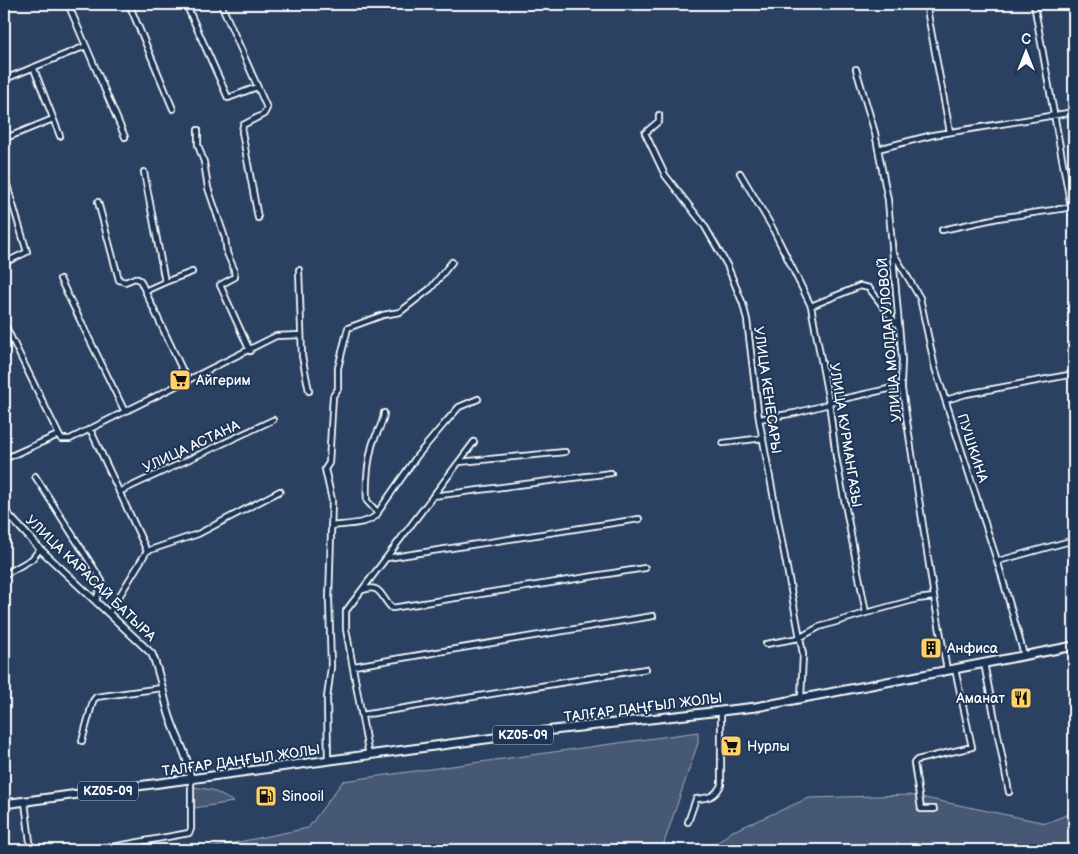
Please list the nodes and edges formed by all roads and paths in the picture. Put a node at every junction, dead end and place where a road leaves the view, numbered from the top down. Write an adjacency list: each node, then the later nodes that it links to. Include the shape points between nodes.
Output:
1 (68, 4): 7 (street)
2 (130, 4): 12 (street)
3 (186, 4): 11 (street, via 228,98)
4 (221, 4): 11 (street)
5 (926, 4): 18 (street)
6 (1034, 4): 14 (street)
7 (86, 46): 8 (street); 21 (street)
8 (34, 69): 10 (street); 16 (street)
9 (856, 69): 22 (street, УЛИЦА МОЛДАГУЛОВОЙ)
10 (5, 79)
11 (258, 87): 28 (street, via 267,108 264,114 243,125 242,132)
12 (173, 109)
13 (1074, 112): 14 (street)
14 (1054, 115): 18 (street); 27 (street)
15 (659, 116): 53 (street, УЛИЦА КЕНЕСАРЫ, via 659,121 645,133 654,156 704,225 727,265 743,304)
16 (53, 119): 19 (street); 20 (street)
17 (198, 130): 43 (street, via 198,145 208,188 234,269 235,277 220,285)
18 (950, 132): 22 (street)
19 (11, 136)
20 (60, 136)
21 (125, 137)
22 (878, 149): 31 (street, УЛИЦА МОЛДАГУЛОВОЙ, via 888,200)
23 (144, 172): 37 (street)
24 (740, 173): 39 (street, УЛИЦА КУРМАНГАЗЫ, via 772,227)
25 (4, 175): 33 (street, via 26,252)
26 (98, 202): 38 (street, via 119,280 140,280)
27 (1073, 208): 29 (street); 30 (street, via 998,218)
28 (258, 218)
29 (1074, 224)
30 (942, 230)
31 (892, 252): 41 (street, УЛИЦА МОЛДАГУЛОВОЙ); 49 (street, ПУШКИНА, via 920,298 928,342)
32 (452, 262): 71 (street, via 431,288 400,312 348,328 338,368 329,463 325,469 332,500)
33 (4, 263)
34 (299, 270): 42 (street)
35 (192, 272): 37 (street)
36 (60, 279): 51 (street)
37 (164, 282): 38 (street)
38 (145, 291): 45 (street)
39 (811, 306): 41 (street, via 860,286 868,288); 50 (street, УЛИЦА КУРМАНГАЗЫ)
40 (4, 323): 56 (street)
41 (898, 326): 46 (street, УЛИЦА МОЛДАГУЛОВОЙ)
42 (301, 335): 43 (street, via 276,336); 47 (street)
43 (250, 350): 45 (street)
44 (1074, 374): 49 (street)
45 (188, 382): 51 (street)
46 (902, 386): 50 (street); 80 (street, УЛИЦА МОЛДАГУЛОВОЙ)
47 (309, 391)
48 (478, 400): 69 (street, via 459,407 449,418 417,456)
49 (946, 400): 76 (street, ПУШКИНА)
50 (829, 403): 53 (street, via 795,414); 83 (street, УЛИЦА КУРМАНГАЗЫ)
51 (126, 412): 55 (street)
52 (384, 413): 69 (street, via 372,446 366,489 367,501)
53 (759, 419): 57 (street, УЛИЦА КЕНЕСАРЫ)
54 (273, 420): 66 (street, УЛИЦА АСТАНА)
55 (90, 429): 56 (street, via 70,439 61,439); 66 (street)
56 (58, 435): 61 (street)
57 (762, 438): 59 (street); 85 (street, УЛИЦА КЕНЕСАРЫ)
58 (474, 442): 62 (street)
59 (723, 443)
60 (565, 452): 62 (street)
61 (4, 459)
62 (459, 462): 67 (street)
63 (611, 473): 67 (street)
64 (35, 476): 81 (street, via 102,581)
65 (280, 490): 74 (street, via 198,534)
66 (119, 492): 74 (street)
67 (433, 496): 75 (street)
68 (4, 510): 73 (street, УЛИЦА КАРАСАЙ БАТЫРА)
69 (378, 512): 71 (street, via 369,520)
70 (639, 519): 75 (street)
71 (331, 526): 99 (street)
72 (1074, 540): 76 (street)
73 (40, 549): 78 (street, via 32,559); 81 (street, УЛИЦА КАРАСАЙ БАТЫРА)
74 (147, 551): 82 (street)
75 (387, 558): 79 (street)
76 (998, 561): 88 (street, ПУШКИНА)
77 (645, 568): 79 (street, via 392,608 378,589)
78 (4, 576)
79 (362, 590): 90 (street, via 346,611 346,629)
80 (934, 597): 83 (street, via 917,598); 92 (street, УЛИЦА МОЛДАГУЛОВОЙ)
81 (96, 602): 82 (street, УЛИЦА КАРАСАЙ БАТЫРА)
82 (109, 613): 93 (street, УЛИЦА КАРАСАЙ БАТЫРА, via 152,654)
83 (866, 614): 85 (street, via 819,627)
84 (653, 616): 90 (street)
85 (799, 638): 86 (street); 94 (street, УЛИЦА КЕНЕСАРЫ, via 804,670)
86 (766, 644)
87 (1074, 646): 88 (main road, ТАЛҒАР ДАҢҒЫЛ ЖОЛЫ / KZ05-09)
88 (1024, 655): 89 (main road, ТАЛҒАР ДАҢҒЫЛ ЖОЛЫ / KZ05-09)
89 (984, 663): 92 (main road, ТАЛҒАР ДАҢҒЫЛ ЖОЛЫ / KZ05-09); 101 (street)
90 (354, 666): 96 (street)
91 (646, 669): 96 (street)
92 (951, 669): 94 (main road, ТАЛҒАР ДАҢҒЫЛ ЖОЛЫ / KZ05-09); 104 (street, УЛИЦА МОЛДАГУЛОВОЙ, via 972,747 917,760 914,764 922,809)
93 (162, 688): 97 (street, via 96,697); 100 (street, УЛИЦА КАРАСАЙ БАТЫРА, via 189,764)
94 (802, 698): 95 (main road, ТАЛҒАР ДАҢҒЫЛ ЖОЛЫ / KZ05-09)
95 (721, 711): 98 (main road, ТАЛҒАР ДАҢҒЫЛ ЖОЛЫ / KZ05-09); 105 (street, via 721,785 710,798 696,799)
96 (362, 715): 98 (street)
97 (82, 741)
98 (368, 756): 99 (main road, ТАЛҒАР ДАҢҒЫЛ ЖОЛЫ / KZ05-09)
99 (325, 762): 100 (main road, ТАЛҒАР ДАҢҒЫЛ ЖОЛЫ / KZ05-09)
100 (191, 780): 102 (main road, ТАЛҒАР ДАҢҒЫЛ ЖОЛЫ / KZ05-09); 107 (street, via 189,833 112,847)
101 (1009, 792)
102 (25, 802): 103 (main road, ТАЛҒАР ДАҢҒЫЛ ЖОЛЫ / KZ05-09); 106 (street)
103 (4, 804)
104 (934, 809)
105 (688, 822)
106 (29, 850)
107 (74, 850)

